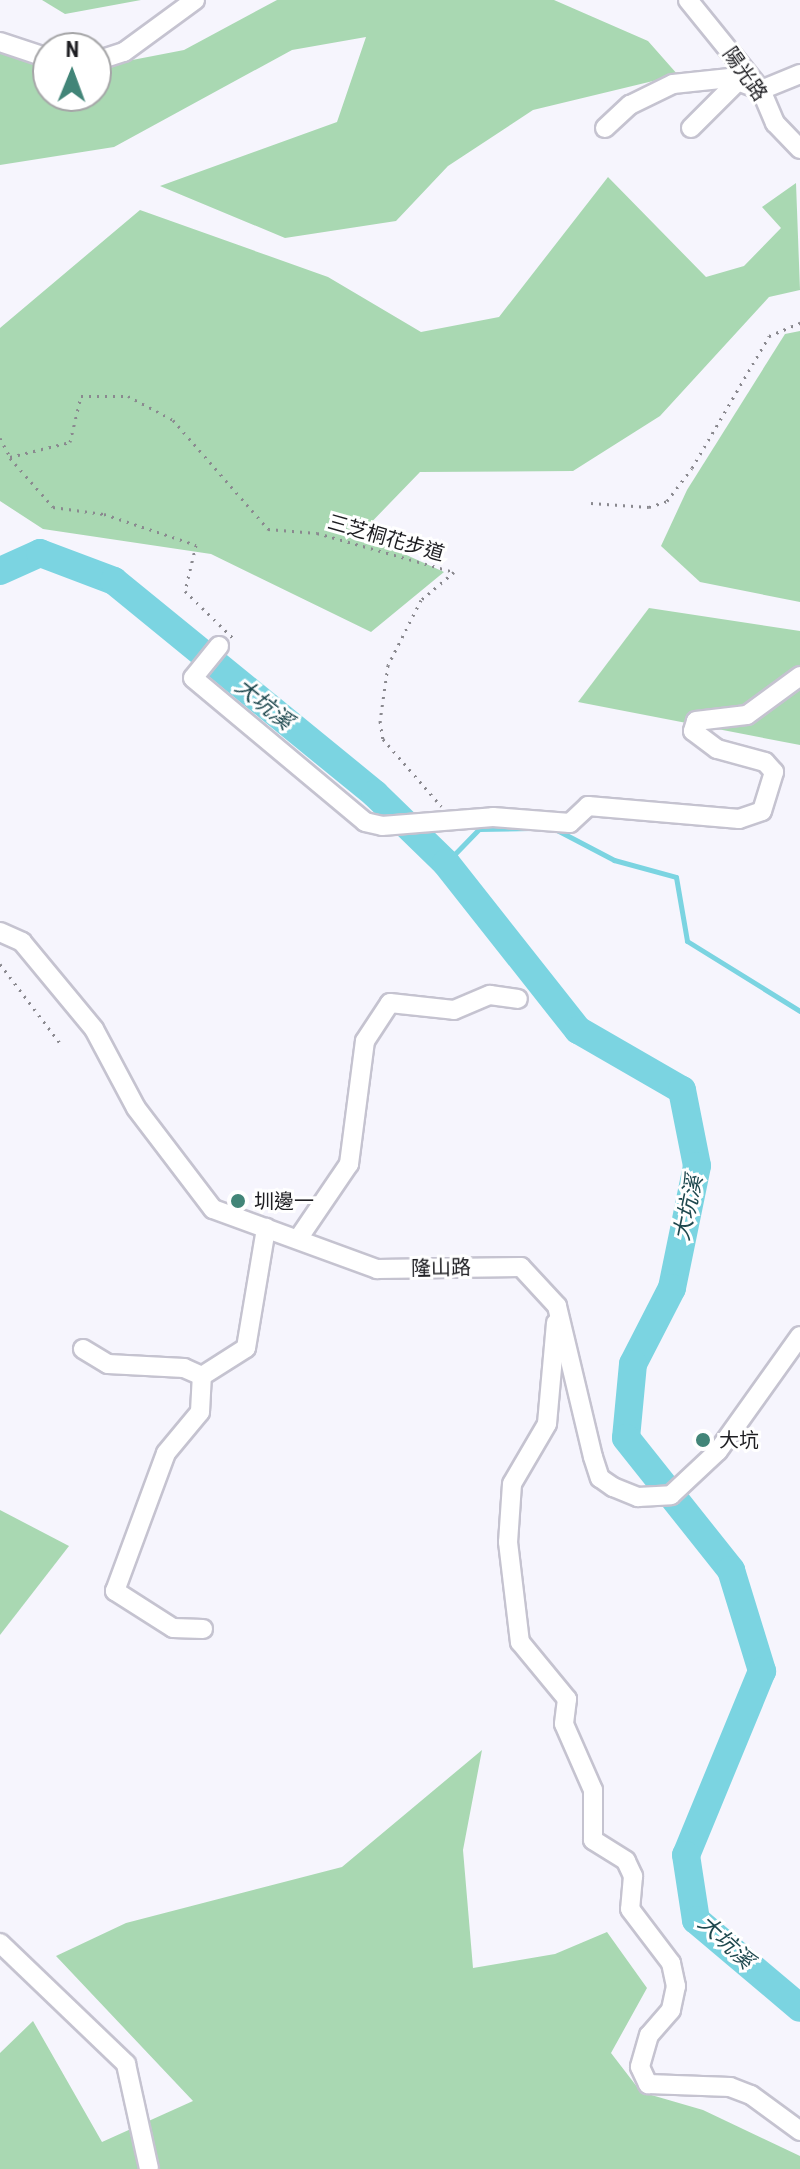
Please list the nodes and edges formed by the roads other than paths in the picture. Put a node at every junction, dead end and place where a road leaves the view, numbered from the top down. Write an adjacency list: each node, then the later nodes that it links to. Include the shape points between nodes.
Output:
1 (195, 0): 5 (street)
2 (700, 5): 8 (street, 陽光路)
3 (0, 42): 4 (street)
4 (32, 53)
5 (112, 56)
6 (800, 74): 8 (street)
7 (738, 81): 8 (street); 9 (street, via 673,84 630,105); 10 (street)
8 (761, 90): 11 (street, 陽光路, via 775,123)
9 (605, 128)
10 (691, 128)
11 (800, 149)
12 (219, 646): 13 (street, via 193,678 365,822 382,826 455,820 570,823 588,806 739,819 762,811 774,772 765,762 717,749 693,731 696,721 747,715)
13 (800, 676)
14 (0, 932): 16 (street, 隆山路, via 22,942 94,1029 136,1108 213,1209)
15 (518, 999): 17 (street, via 490,995 454,1010 390,1003 365,1041 349,1164)
16 (266, 1228): 17 (street, 隆山路); 21 (street, via 246,1348)
17 (298, 1239): 18 (street, 隆山路, via 377,1269 521,1267)
18 (557, 1306): 19 (street, 隆山路, via 600,1478 638,1497 671,1495 704,1467); 24 (street, via 547,1424 512,1484 508,1542 520,1642 567,1699 564,1724 593,1790 593,1840 626,1861 633,1876 630,1909 671,1963 676,1986 671,2010 649,2035 640,2067 648,2084 730,2087 751,2095)
19 (800, 1336)
20 (83, 1349): 21 (street, via 108,1364 184,1368)
21 (202, 1376): 22 (street, via 200,1412 166,1453 115,1591 173,1628)
22 (203, 1629)
23 (0, 1943): 25 (street, via 126,2064)
24 (800, 2131)
25 (149, 2169)

